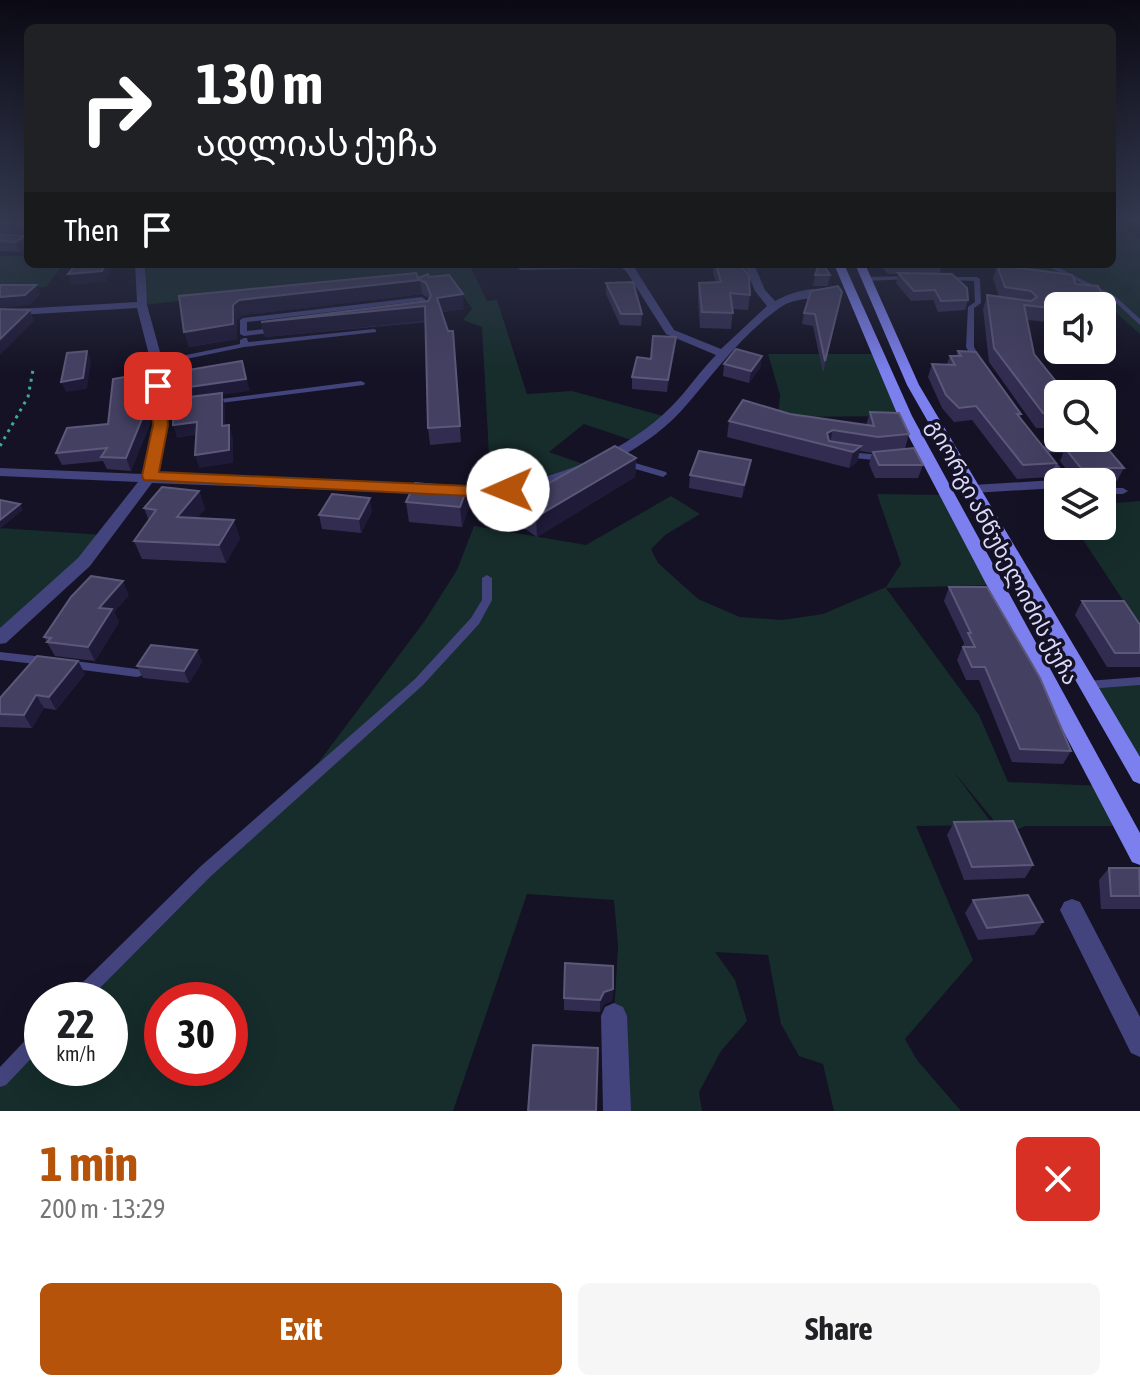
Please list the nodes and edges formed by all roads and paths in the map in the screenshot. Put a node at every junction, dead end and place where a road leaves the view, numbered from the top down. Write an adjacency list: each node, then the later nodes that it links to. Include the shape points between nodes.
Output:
1 (140, 271): 11 (street)
2 (631, 271): 19 (street, via 670,332)
3 (752, 271): 13 (street)
4 (842, 271): 50 (main road, გიორგი ანწუხელიძის ქუჩა, via 918,454)
5 (863, 271): 7 (lane); 40 (main road, გიორგი ანწუხელიძის ქუჩა, via 913,385)
6 (1060, 271): 15 (lane, via 1113,297)
7 (917, 277)
8 (930, 277): 10 (lane, via 977,279)
9 (834, 292): 13 (street, via 789,298)
10 (978, 303): 12 (lane); 20 (lane, via 971,307 970,347)
11 (142, 305): 14 (street); 21 (street)
12 (990, 305)
13 (773, 306): 19 (street)
14 (0, 313)
15 (1140, 323)
16 (374, 331): 18 (lane)
17 (244, 334): 17 (lane, via 243,320 422,299 427,312); 18 (lane)
18 (244, 345): 21 (lane)
19 (724, 354): 33 (street, via 676,409)
20 (975, 356): 23 (street)
21 (157, 363): 27 (street)
22 (33, 370): 29 (path, via 28,397)
23 (986, 372)
24 (361, 383): 25 (lane)
25 (206, 403)
26 (175, 407): 27 (lane)
27 (159, 409): 38 (street, via 161,425)
28 (1030, 436): 30 (street)
29 (0, 446)
30 (1039, 449): 31 (lane); 35 (street)
31 (1044, 449)
32 (829, 452): 34 (lane, via 874,459)
33 (609, 455): 37 (lane); 38 (street, via 525,489 491,492)
34 (899, 456)
35 (1053, 468)
36 (0, 472): 38 (street)
37 (663, 474)
38 (150, 476): 44 (street, via 84,562)
39 (1044, 485): 40 (street)
40 (973, 489): 48 (main road, გიორგი ანწუხელიძის ქუჩა)
41 (1116, 491): 42 (lane)
42 (1123, 491)
43 (487, 578): 52 (lane, via 487,600 475,621 419,682 206,871)
44 (0, 638)
45 (0, 656): 46 (lane)
46 (137, 673)
47 (1140, 681): 48 (lane)
48 (1087, 685): 49 (main road, გიორგი ანწუხელიძის ქუჩა)
49 (1140, 775)
50 (1140, 855)
51 (1072, 910): 54 (street)
52 (95, 982)
53 (614, 1016): 57 (street)
54 (1140, 1044)
55 (24, 1054): 56 (lane)
56 (0, 1079)
57 (617, 1111)

